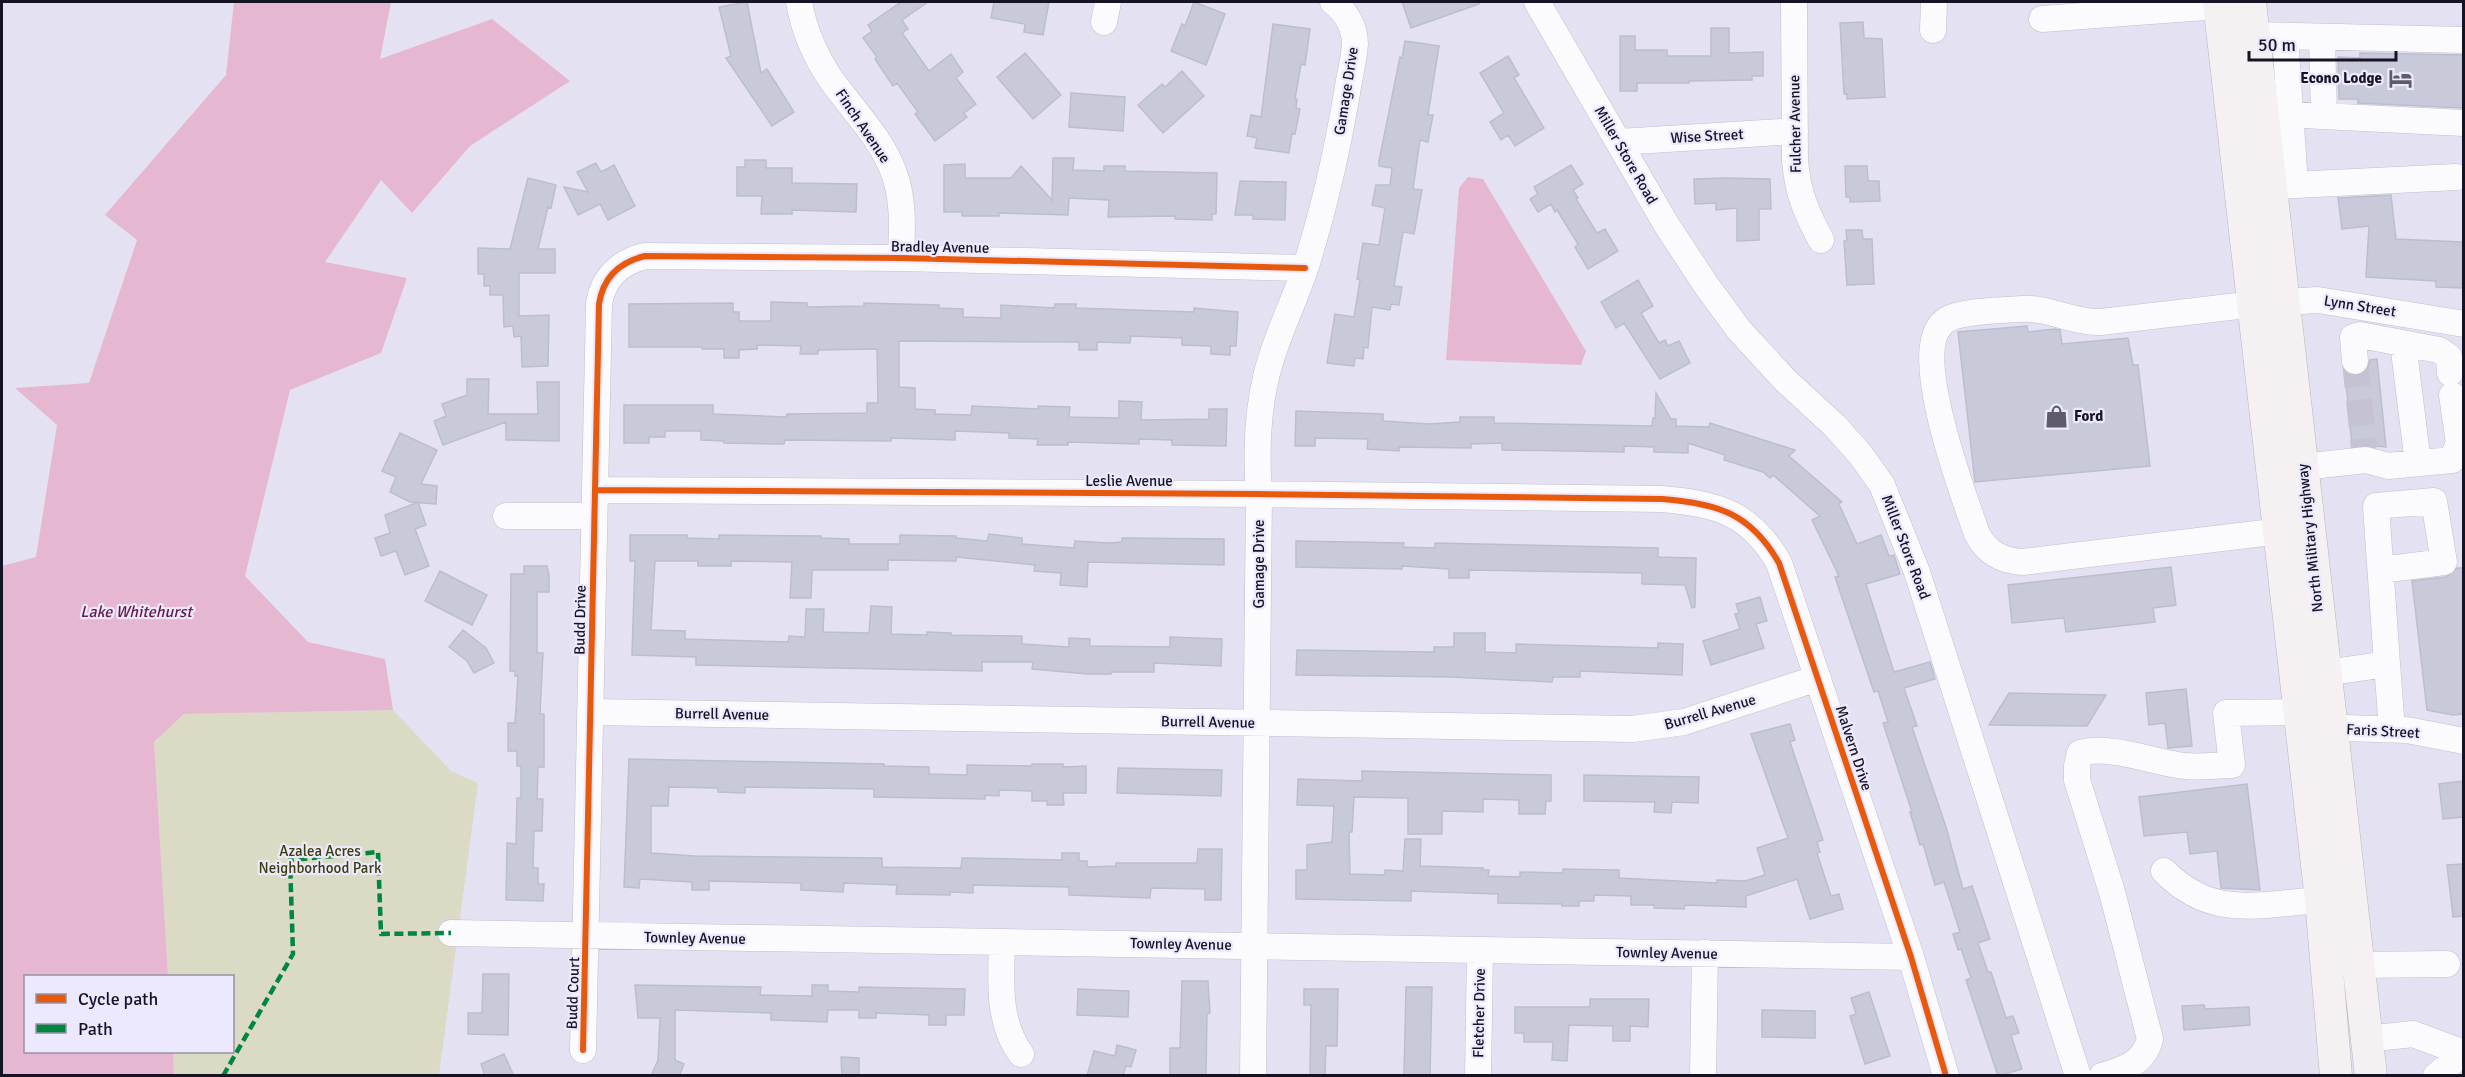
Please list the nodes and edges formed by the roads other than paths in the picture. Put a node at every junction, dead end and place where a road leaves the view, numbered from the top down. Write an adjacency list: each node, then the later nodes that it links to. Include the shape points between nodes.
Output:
1 (799, 2): 22 (street, Finch Avenue, via 803,26 813,49 877,141 895,176 903,226)
2 (1333, 2): 23 (street, Gamage Drive, via 1347,17 1355,44 1327,193)
3 (1536, 2): 18 (street, Miller Store Road)
4 (1794, 2): 17 (street, Fulcher Avenue)
5 (1934, 2): 9 (street)
6 (2250, 2): 10 (main road, North Military Highway)
7 (2219, 4): 8 (street); 20 (main road, North Military Highway)
8 (2042, 19)
9 (1933, 30)
10 (2253, 35): 11 (street); 14 (main road, North Military Highway)
11 (2286, 36): 12 (street); 14 (street)
12 (2322, 37): 13 (street); 15 (street)
13 (2463, 40)
14 (2276, 114): 15 (street); 20 (main road, North Military Highway)
15 (2324, 116): 16 (street)
16 (2463, 123)
17 (1795, 131): 18 (street, Wise Street); 21 (street, Fulcher Avenue, via 1797,187)
18 (1619, 142): 65 (street, Miller Store Road, via 1666,224 1740,330 1847,440 1882,485 1917,572)
19 (2456, 177): 20 (street)
20 (2269, 186): 24 (main road, North Military Highway)
21 (1821, 240)
22 (901, 258): 23 (street, Bradley Avenue); 25 (street, Bradley Avenue, via 645,256 618,267 607,279)
23 (1305, 268): 32 (street, Gamage Drive, via 1266,377 1257,448)
24 (2270, 302): 26 (street, Lynn Street, via 2340,302); 30 (main road, North Military Highway); 36 (main road, North Military Highway); 36 (street, Lynn Street, via 2101,322 2033,309 1956,316 1944,321 1937,330 1932,358 1940,424 1977,534 1983,545 2008,561)
25 (599, 304): 31 (street, Budd Drive)
26 (2463, 324)
27 (2403, 343): 28 (street, via 2354,337); 29 (street); 29 (street, via 2444,352 2449,357 2457,453 2452,460)
28 (2355, 361)
29 (2418, 463): 30 (street, via 2388,466 2365,455)
30 (2302, 467): 36 (main road, North Military Highway)
31 (595, 490): 32 (street, Leslie Avenue); 35 (street, Budd Drive)
32 (1259, 494): 33 (street, Leslie Avenue); 42 (street, Gamage Drive)
33 (1662, 499): 40 (street, Malvern Drive, via 1722,508 1756,530 1779,563)
34 (506, 516): 35 (street)
35 (594, 516): 41 (street, Budd Drive)
36 (2294, 530): 39 (main road, North Military Highway); 43 (main road, North Military Highway)
37 (2381, 570): 38 (street)
38 (2387, 664): 39 (street); 44 (street)
39 (2325, 673): 43 (main road, North Military Highway)
40 (1818, 678): 42 (street, Burrell Avenue, via 1684,722 1652,728); 54 (street, Malvern Drive)
41 (590, 712): 42 (street, Burrell Avenue); 49 (street, Budd Drive)
42 (1258, 723): 51 (street, Gamage Drive)
43 (2311, 724): 44 (street, Faris Street); 47 (main road, North Military Highway); 56 (main road, North Military Highway); 66 (street, Faris Street, via 2226,714 2232,765 2186,766 2088,750 2080,753 2077,780 2112,892 2150,1039 2147,1050 2134,1064)
44 (2392, 729): 45 (street, Faris Street)
45 (2463, 741)
46 (2164, 871): 47 (street, via 2195,896 2213,903 2231,906)
47 (2321, 900): 67 (main road, North Military Highway)
48 (452, 933): 49 (street, Townley Avenue)
49 (586, 937): 50 (street, Townley Avenue); 58 (street, Budd Court)
50 (1002, 942): 51 (street, Townley Avenue); 60 (street, via 1003,1010 1008,1032)
51 (1254, 945): 52 (street, Townley Avenue); 61 (street, Gamage Drive)
52 (1480, 950): 53 (street, Townley Avenue); 62 (street, Fletcher Drive)
53 (1706, 953): 54 (street, Townley Avenue); 63 (street)
54 (1911, 957): 64 (street, Malvern Drive)
55 (2447, 963): 56 (street)
56 (2358, 965): 57 (main road, North Military Highway)
57 (2366, 1038): 59 (street, via 2413,1035); 68 (main road, North Military Highway)
58 (583, 1050)
59 (2463, 1053): 69 (street)
60 (1021, 1054)
61 (1252, 1076)
62 (1478, 1076)
63 (1703, 1076)
64 (1947, 1076)
65 (2078, 1076)
66 (2102, 1076)
67 (2336, 1076)
68 (2371, 1076)
69 (2436, 1076)

